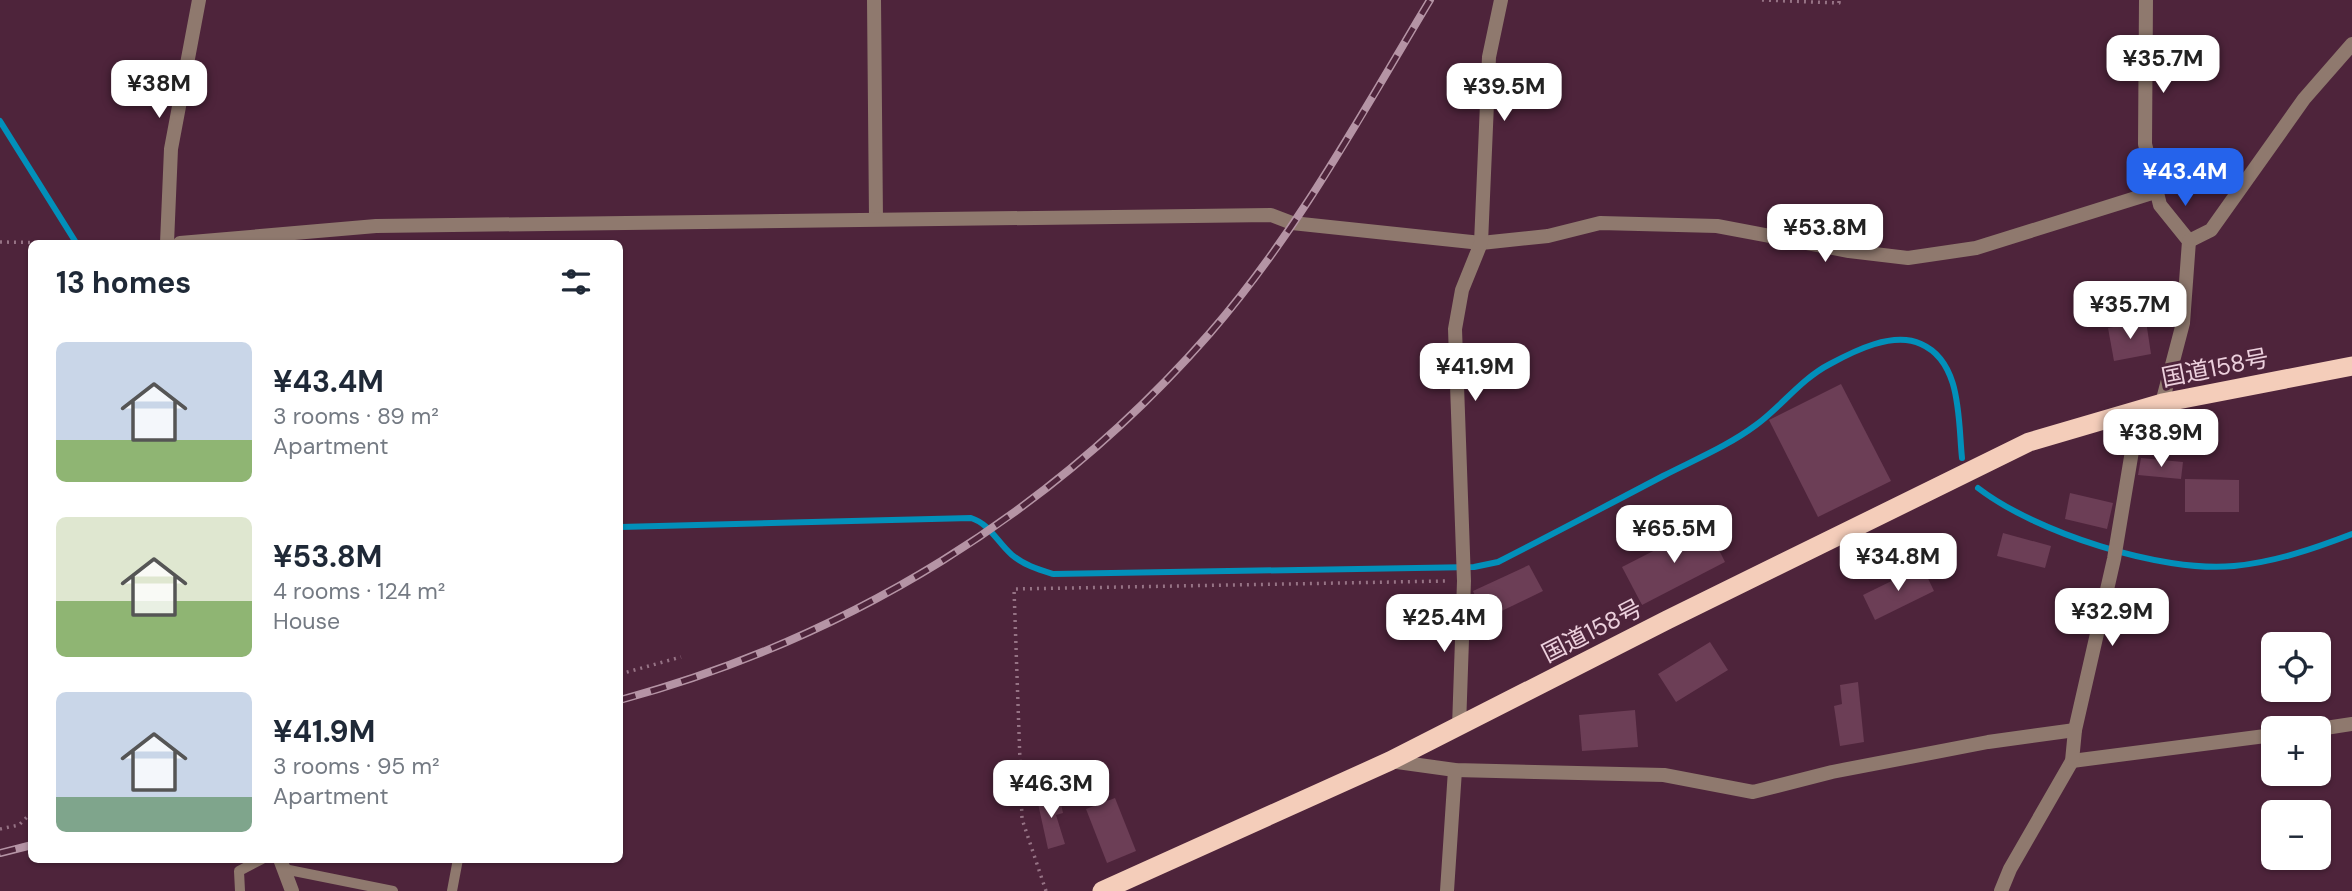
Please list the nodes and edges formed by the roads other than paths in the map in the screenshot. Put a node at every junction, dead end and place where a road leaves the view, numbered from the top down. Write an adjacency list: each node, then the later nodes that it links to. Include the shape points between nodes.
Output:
1 (199, 0): 8 (street, via 171,149)
2 (874, 0): 7 (street)
3 (1501, 0): 11 (street, via 1489,57)
4 (2146, 0): 6 (street, via 2145,144)
5 (2352, 44): 10 (street, via 2304,99 2211,230)
6 (2155, 192): 10 (street); 11 (street, via 1976,248 1908,258 1717,226 1600,223 1548,236)
7 (876, 219): 9 (street, via 376,226); 11 (street, via 1270,215 1292,223)
8 (167, 240)
9 (215, 240)
10 (2189, 241): 13 (street, via 2183,323)
11 (1481, 243): 16 (street, via 1462,290 1455,329 1464,571)
12 (2352, 366): 13 (highway, 国道158号)
13 (2162, 402): 14 (highway, 国道158号)
14 (2139, 409): 16 (highway, 国道158号, via 2029,442); 18 (street, via 2114,559)
15 (2352, 724): 17 (street)
16 (1459, 727): 20 (highway, 国道158号)
17 (2331, 727)
18 (2075, 730): 21 (street); 22 (street, via 1975,744 1752,792 1664,775)
19 (2261, 736): 21 (street)
20 (1390, 761): 22 (street); 30 (highway, 国道158号)
21 (2072, 761): 32 (street)
22 (1455, 770): 31 (street)
23 (254, 863): 26 (lane, via 239,871)
24 (457, 863): 29 (lane)
25 (282, 864): 27 (street); 28 (lane)
26 (240, 891)
27 (292, 891)
28 (393, 891)
29 (452, 891)
30 (1102, 891)
31 (1447, 891)
32 (2001, 891)

